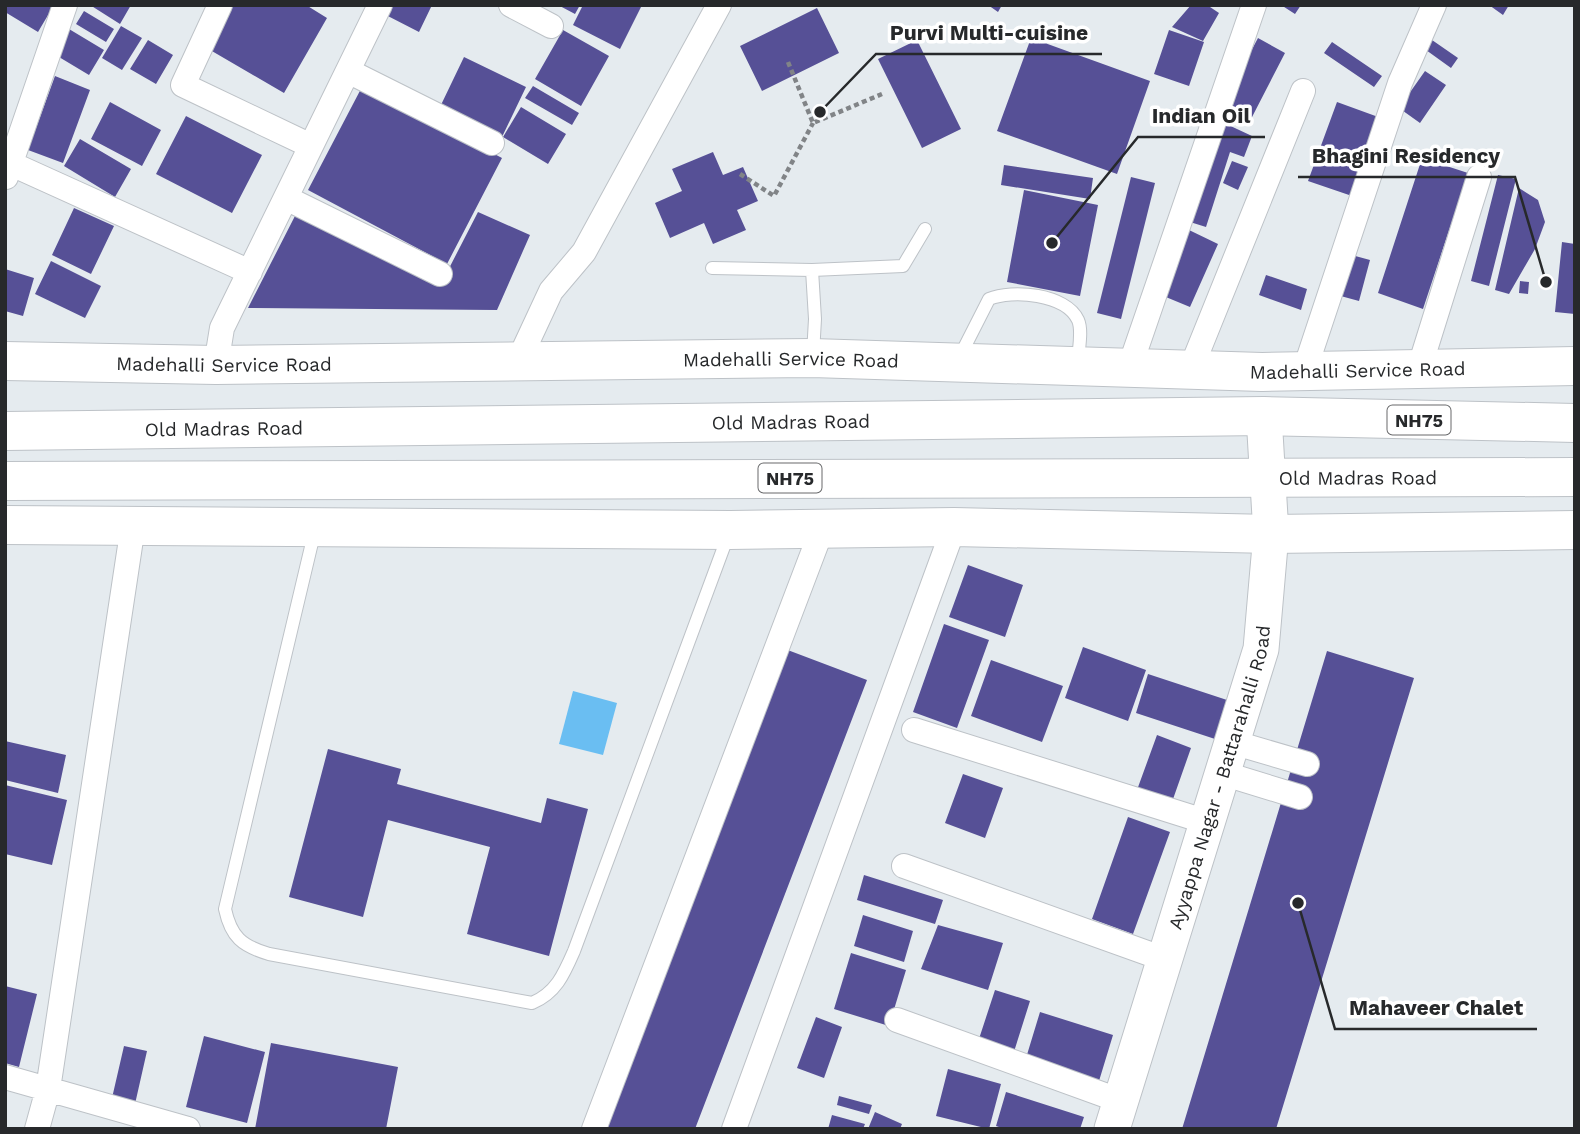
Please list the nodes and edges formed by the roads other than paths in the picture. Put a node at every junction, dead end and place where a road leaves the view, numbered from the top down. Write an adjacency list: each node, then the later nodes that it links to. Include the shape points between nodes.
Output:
1 (65, 5): 13 (street)
2 (220, 5): 12 (street, via 183,85)
3 (380, 5): 9 (street)
4 (511, 5): 8 (street)
5 (719, 5): 24 (street, via 584,252 551,291)
6 (1434, 5): 31 (street, via 1400,83)
7 (1247, 7): 27 (street)
8 (551, 26)
9 (348, 71): 11 (street); 12 (street)
10 (1303, 91): 30 (street)
11 (492, 143)
12 (312, 146): 15 (street)
13 (7, 168): 19 (street)
14 (1479, 177): 29 (street)
15 (286, 198): 19 (street); 20 (street)
16 (925, 229): 18 (lane, via 904,266)
17 (712, 268): 18 (lane)
18 (812, 270): 21 (lane)
19 (250, 272): 25 (street, via 222,328)
20 (440, 274)
21 (812, 358): 23 (main road, Madehalli Service Road); 24 (main road, Madehalli Service Road)
22 (5, 361): 25 (main road, Madehalli Service Road)
23 (957, 361): 26 (main road, Madehalli Service Road); 26 (lane, via 989,299 1002,293 1061,301 1073,311 1079,323)
24 (517, 363): 25 (main road, Madehalli Service Road)
25 (216, 365)
26 (1078, 365): 27 (main road, Madehalli Service Road)
27 (1130, 366): 30 (main road, Madehalli Service Road)
28 (1575, 366): 29 (main road, Madehalli Service Road)
29 (1419, 369): 31 (main road, Madehalli Service Road)
30 (1190, 371): 31 (main road, Madehalli Service Road)
31 (1304, 372)
32 (1264, 416): 33 (main road, Old Madras Road / NH75); 34 (main road, Old Madras Road / NH75); 35 (main road, Ayyappa Nagar - Battarahalli Road)
33 (1575, 423)
34 (5, 431)
35 (1266, 476): 36 (main road, Old Madras Road / NH75); 37 (main road, Old Madras Road / NH75); 45 (main road, Ayyappa Nagar - Battarahalli Road)
36 (1575, 477)
37 (5, 481)
38 (5, 525): 39 (main road)
39 (133, 526): 40 (main road); 55 (street)
40 (316, 527): 43 (main road); 43 (lane, via 225,909 230,929 238,942 269,954 532,1003 557,985 574,951)
41 (954, 527): 42 (main road); 45 (main road); 60 (street)
42 (822, 529): 43 (main road); 59 (street)
43 (730, 530)
44 (1575, 530): 45 (main road)
45 (1272, 534): 47 (main road, Ayyappa Nagar - Battarahalli Road, via 1261,649)
46 (914, 730): 50 (street)
47 (1227, 757): 48 (street); 49 (street); 50 (main road, Ayyappa Nagar - Battarahalli Road)
48 (1307, 764)
49 (1300, 797)
50 (1207, 822): 52 (main road, Ayyappa Nagar - Battarahalli Road)
51 (904, 866): 52 (street)
52 (1164, 959): 56 (main road, Ayyappa Nagar - Battarahalli Road)
53 (897, 1020): 56 (street)
54 (5, 1077): 55 (street)
55 (48, 1089): 57 (street); 58 (street)
56 (1116, 1115)
57 (37, 1129)
58 (188, 1129)
59 (594, 1129)
60 (734, 1129)

